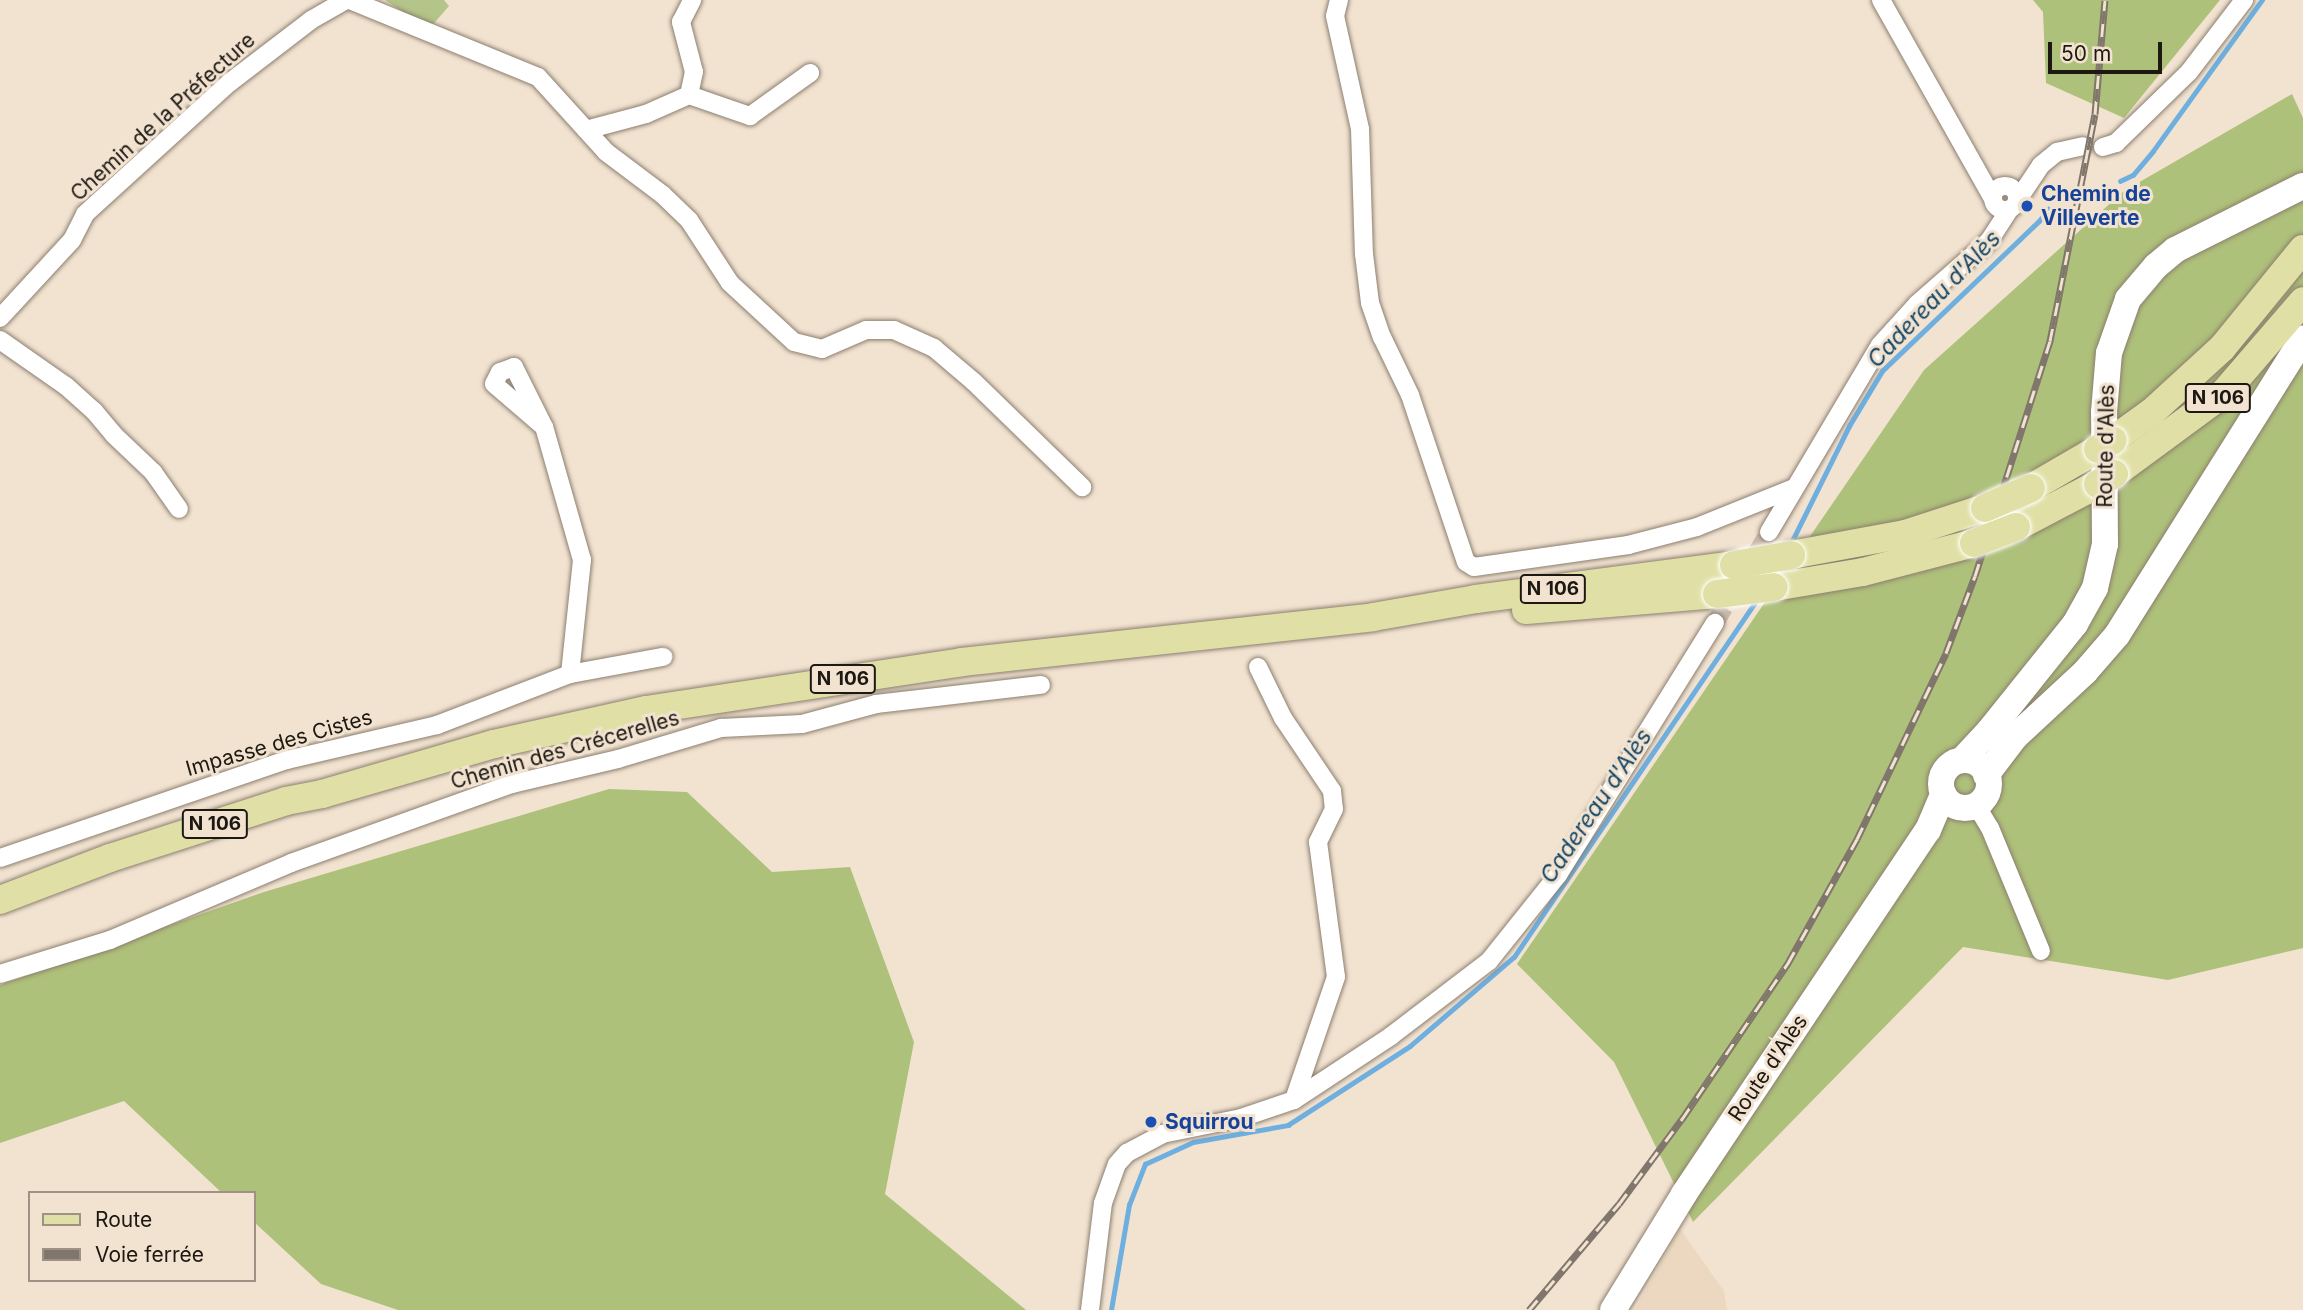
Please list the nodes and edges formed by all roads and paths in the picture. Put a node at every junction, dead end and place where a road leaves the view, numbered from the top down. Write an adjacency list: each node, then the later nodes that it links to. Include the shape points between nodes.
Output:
1 (348, 0): 8 (street, via 538,77); 15 (street, Chemin de la Préfecture, via 311,20 229,83 85,214 72,240)
2 (691, 0): 7 (street, via 681,22 694,72)
3 (1339, 0): 20 (street, via 1335,16 1360,129 1370,303 1410,395 1466,562 1474,567 1628,545 1697,527)
4 (1881, 0): 12 (street)
5 (2244, 0): 10 (street, via 2189,72 2116,143)
6 (810, 74): 7 (street, via 750,116)
7 (688, 95): 8 (street, via 646,114)
8 (586, 130): 19 (street, via 689,220 730,282 794,342 822,349 866,330 894,330 934,348)
9 (2082, 146): 12 (street, via 2057,152)
10 (2103, 147)
11 (2303, 186): 29 (main road, Route d'Alès, via 2175,250 2128,299 2109,353 2104,412 2105,544 2095,588 2075,624)
12 (2001, 199): 20 (street, via 1989,241 1917,304 1880,345)
13 (2303, 249): 23 (main road, N 106, bridge, via 2222,348 2152,412 2031,488 1984,508 1905,534 1791,555)
14 (2303, 301): 23 (main road, N 106, bridge, via 2224,393 2106,479 2016,527 1974,543 1875,569 1774,587 1481,614)
15 (0, 318)
16 (2303, 338): 30 (main road, via 2118,635 2015,737)
17 (0, 340): 21 (street, via 94,411 153,472)
18 (544, 427): 27 (street, via 582,560)
19 (1082, 487)
20 (1794, 488): 22 (street)
21 (179, 509)
22 (1769, 532)
23 (1373, 617): 31 (main road, N 106, via 962,662 727,696 529,736)
24 (1715, 623): 38 (street, via 1558,875 1489,961)
25 (663, 657): 27 (street, Impasse des Cistes)
26 (1258, 667): 38 (street, via 1283,718 1332,791 1334,808 1318,842 1336,977)
27 (570, 674): 33 (street, Impasse des Cistes, via 437,725 287,760)
28 (1041, 685): 37 (street, Chemin des Crécerelles, via 876,704 802,724 721,728 512,784 291,863 110,940)
29 (1962, 760): 30 (main road, via 1977,764); 32 (main road, via 1944,772)
30 (1986, 775): 32 (main road, via 1988,789)
31 (322, 794): 34 (main road, N 106, via 286,801 110,858); 35 (main road, N 106)
32 (1959, 802): 36 (street, via 1990,828); 40 (main road, Route d'Alès, via 1928,830 1684,1194)
33 (0, 858)
34 (0, 900)
35 (0, 921)
36 (2041, 951)
37 (0, 974)
38 (1294, 1100): 39 (street, via 1241,1118 1162,1134 1127,1153 1117,1164 1103,1203)
39 (1090, 1310)
40 (1613, 1310)

